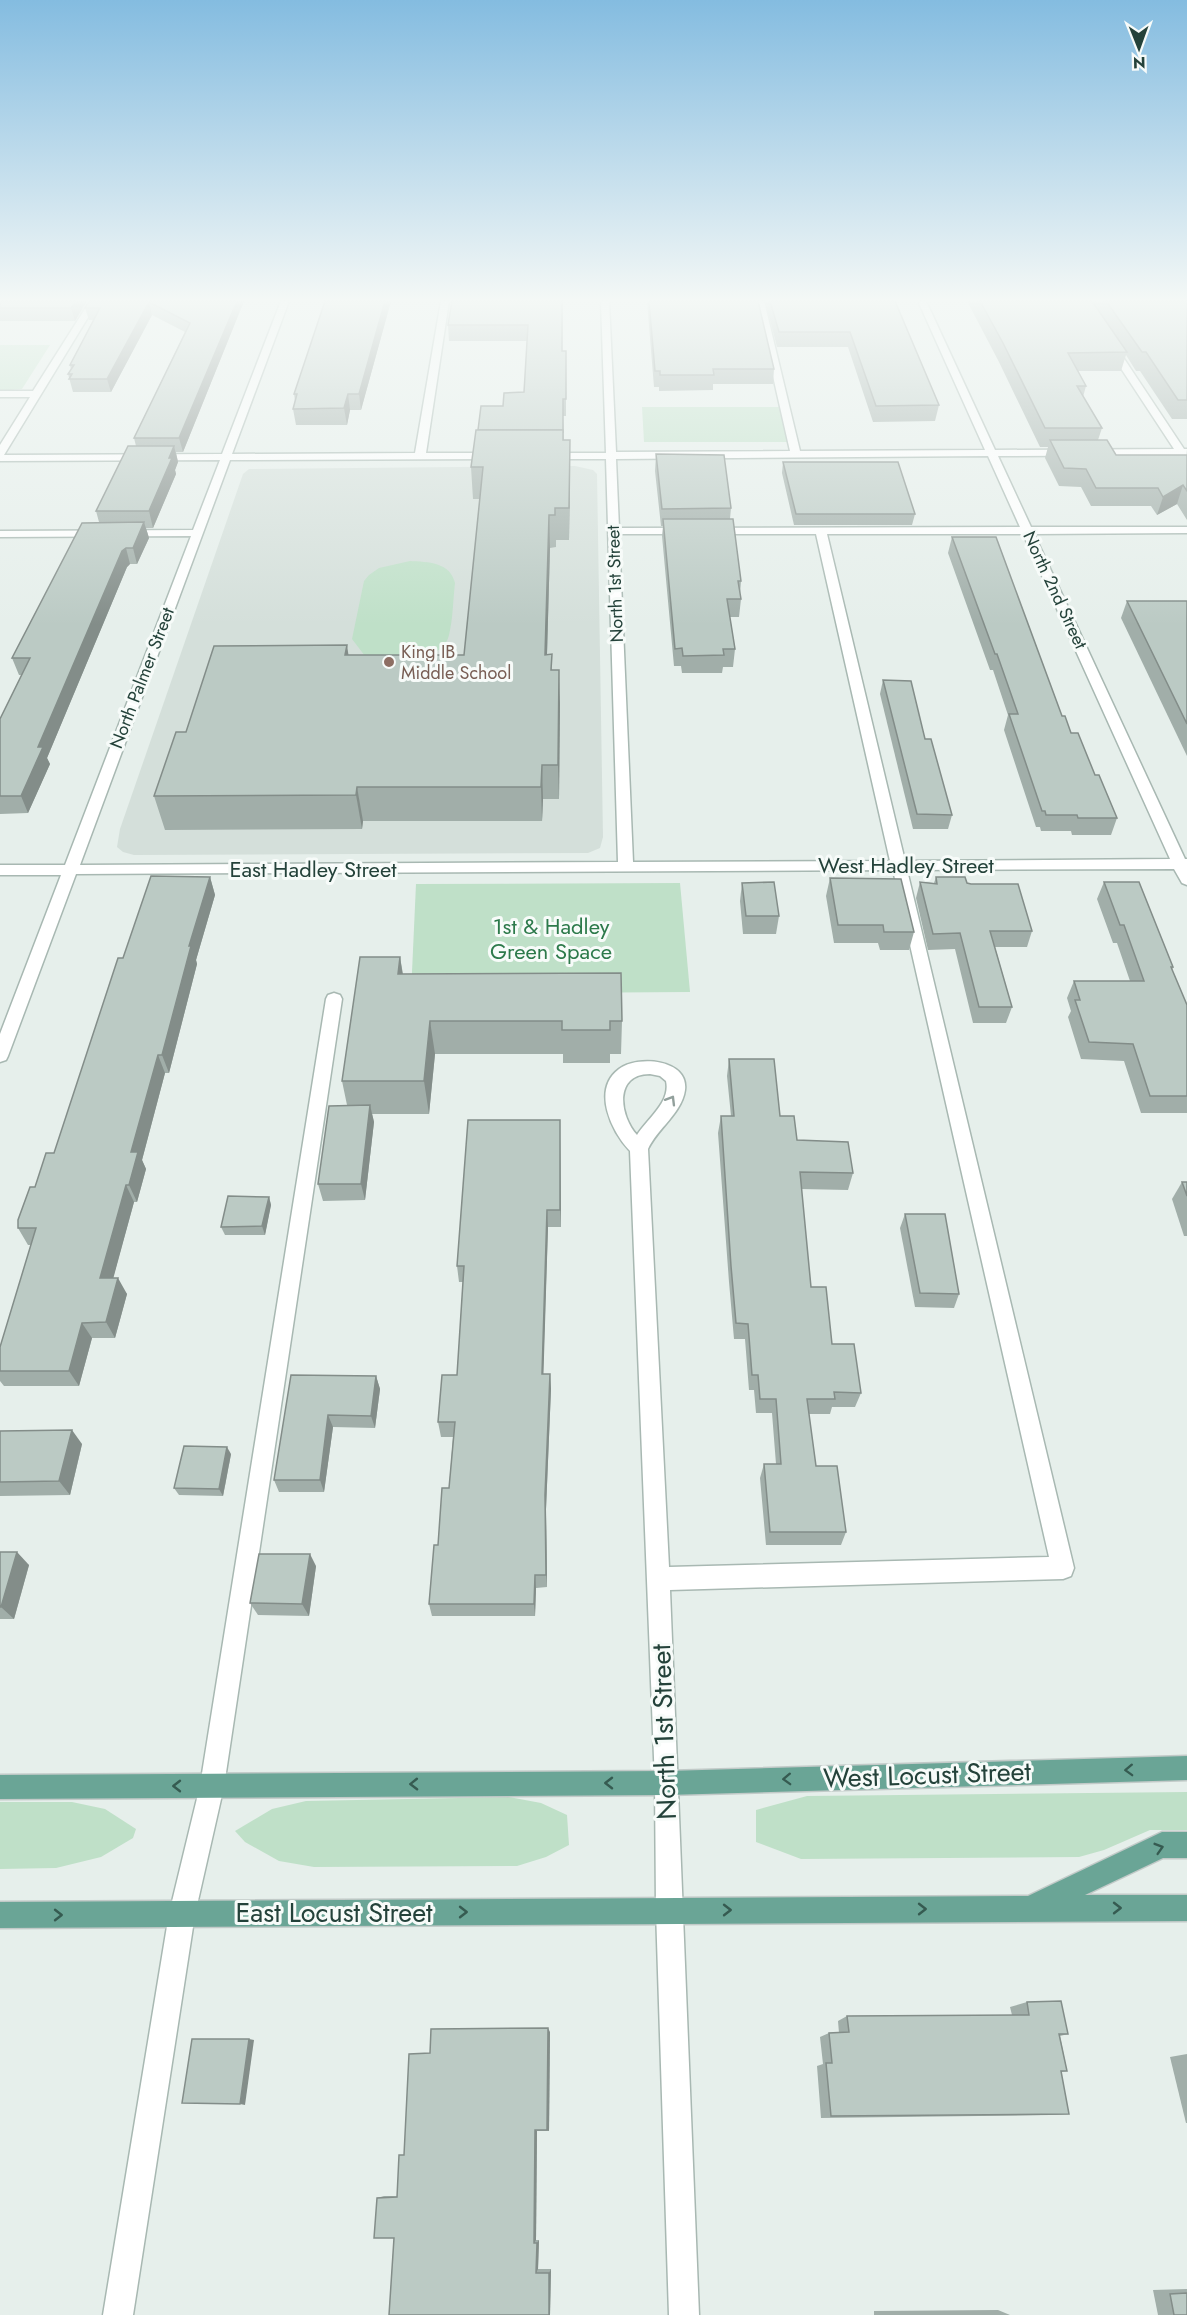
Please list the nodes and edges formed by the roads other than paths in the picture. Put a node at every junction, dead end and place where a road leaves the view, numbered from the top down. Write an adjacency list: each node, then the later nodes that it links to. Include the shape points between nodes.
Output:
1 (28, 409): 8 (street)
2 (244, 409): 16 (street, North Palmer Street)
3 (428, 409): 12 (street)
4 (609, 409): 15 (street, North 1st Street)
5 (785, 409): 9 (street)
6 (972, 409): 10 (street, North 2nd Street)
7 (1154, 409): 11 (street)
8 (0, 453)
9 (796, 454): 10 (street); 15 (street)
10 (993, 454): 11 (street); 18 (street, North 2nd Street)
11 (1185, 455)
12 (420, 456): 13 (street); 16 (street)
13 (513, 456)
14 (536, 456): 15 (street)
15 (611, 456): 20 (street, North 1st Street)
16 (226, 457): 17 (street); 22 (street, North Palmer Street)
17 (0, 458)
18 (1027, 530): 19 (street); 21 (street); 24 (street, North 2nd Street)
19 (1187, 530)
20 (613, 531): 21 (street); 26 (street, North 1st Street)
21 (821, 532): 25 (street)
22 (197, 533): 23 (street); 28 (street, North Palmer Street)
23 (0, 534)
24 (1183, 864): 25 (street, West Hadley Street); 29 (street, North 2nd Street)
25 (900, 865): 26 (street, West Hadley Street); 33 (street, via 1063,1568)
26 (626, 866): 28 (street, East Hadley Street)
27 (0, 870): 28 (street, East Hadley Street)
28 (70, 870): 31 (street, North Palmer Street)
29 (1187, 880)
30 (334, 999): 36 (street)
31 (0, 1056)
32 (639, 1149): 32 (street, one-way to 32, via 646,1132 672,1102 676,1091 676,1082 662,1070 627,1071 616,1088 615,1104 621,1127); 33 (street, North 1st Street)
33 (657, 1578): 35 (street, North 1st Street)
34 (1187, 1768): 35 (main road, West Locust Street, one-way to 35)
35 (667, 1783): 36 (main road, one-way to 36); 41 (street, North 1st Street)
36 (212, 1786): 37 (main road, one-way to 37); 42 (street)
37 (0, 1787)
38 (1187, 1845): 39 (main road, one-way to 38, via 1162,1845)
39 (1030, 1908): 40 (main road, one-way to 40); 41 (main road, one-way to 39)
40 (1187, 1908)
41 (669, 1910): 42 (main road, East Locust Street, one-way to 41); 45 (street, North 1st Street)
42 (182, 1914): 43 (main road, East Locust Street, one-way to 42); 44 (street)
43 (0, 1916)
44 (118, 2315)
45 (684, 2315)

